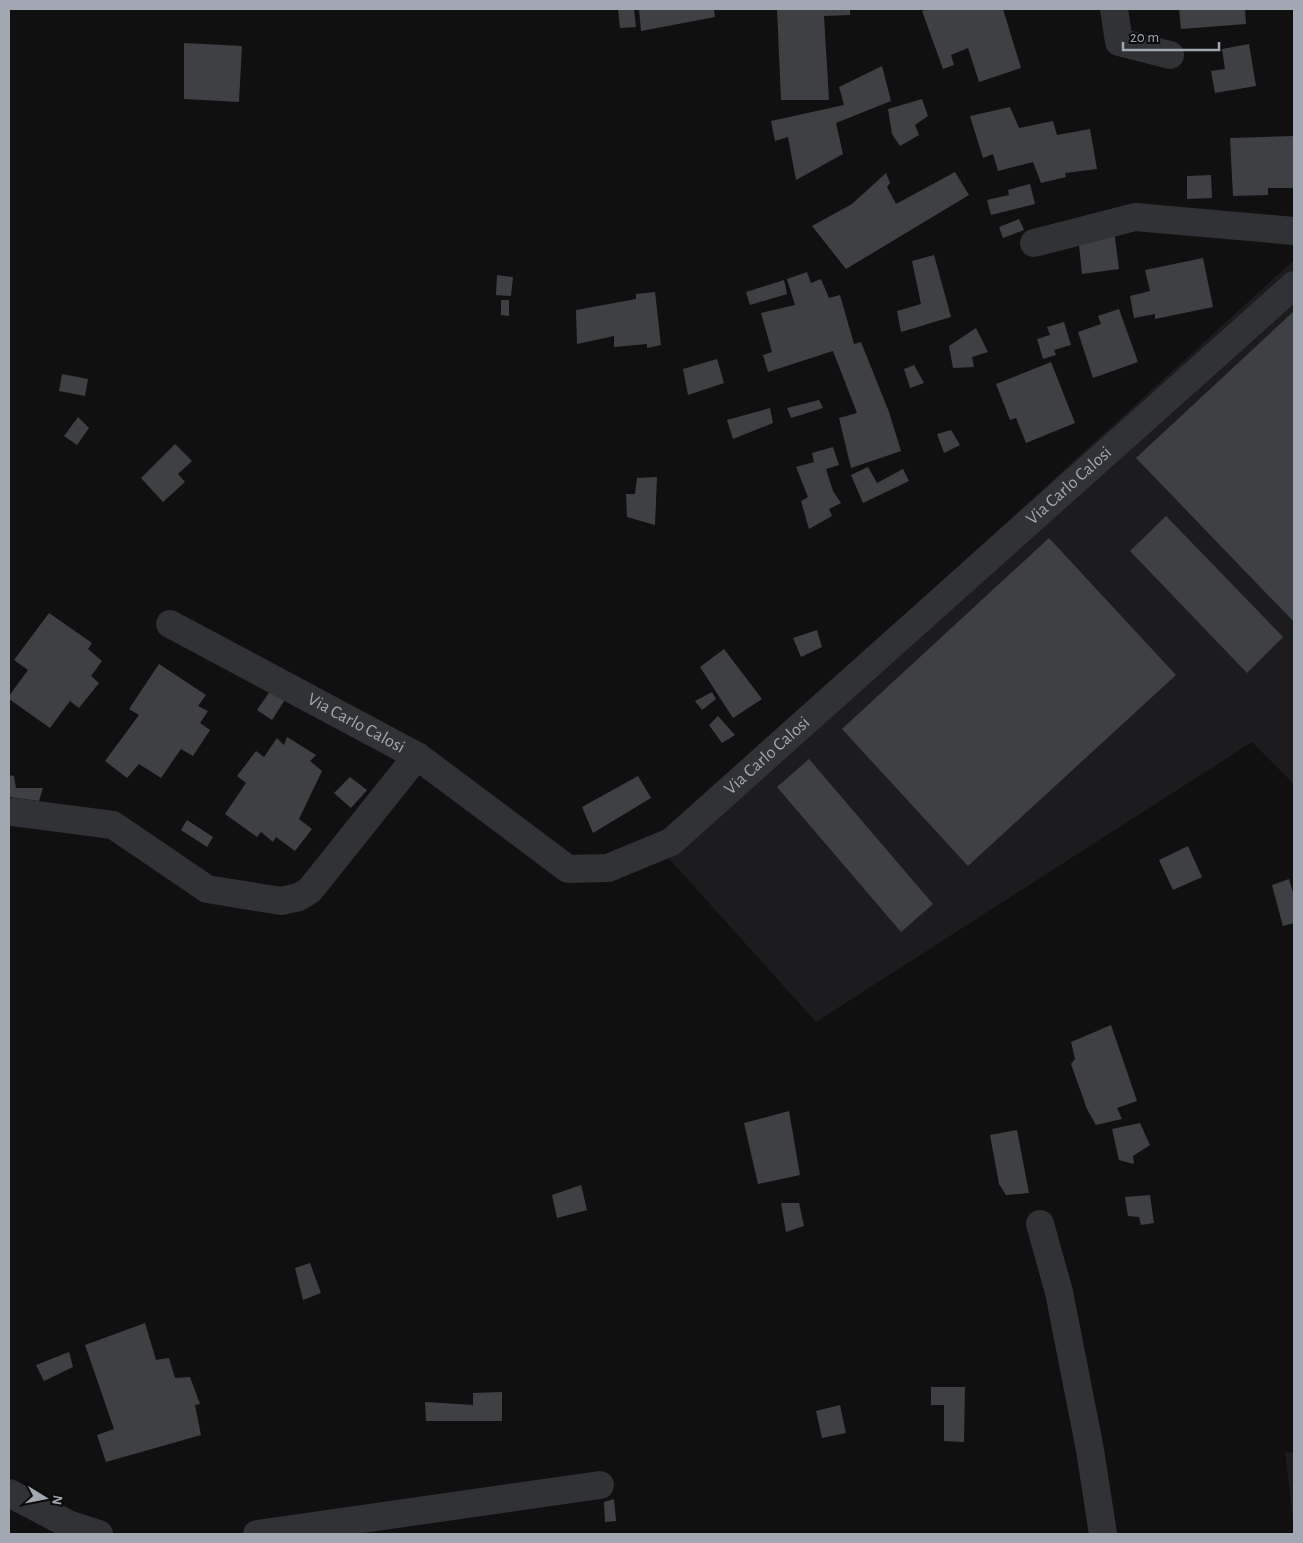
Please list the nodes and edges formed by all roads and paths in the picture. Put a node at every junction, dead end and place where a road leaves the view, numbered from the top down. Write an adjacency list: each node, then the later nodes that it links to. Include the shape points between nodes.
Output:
1 (1114, 9): 2 (street, via 1119,42)
2 (1170, 55)
3 (1294, 231): 4 (street, via 1135,217)
4 (1034, 243)
5 (1294, 285): 7 (street, Via Carlo Calosi, via 670,842 608,868 568,869)
6 (170, 624): 7 (street, Via Carlo Calosi)
7 (418, 756): 8 (street, via 310,890 299,898 281,901 207,889 113,825)
8 (13, 812)
9 (1040, 1224): 14 (street, via 1059,1292)
10 (600, 1485): 13 (street)
11 (9, 1493): 12 (street, via 68,1524)
12 (99, 1534)
13 (257, 1534)
14 (1103, 1534)

